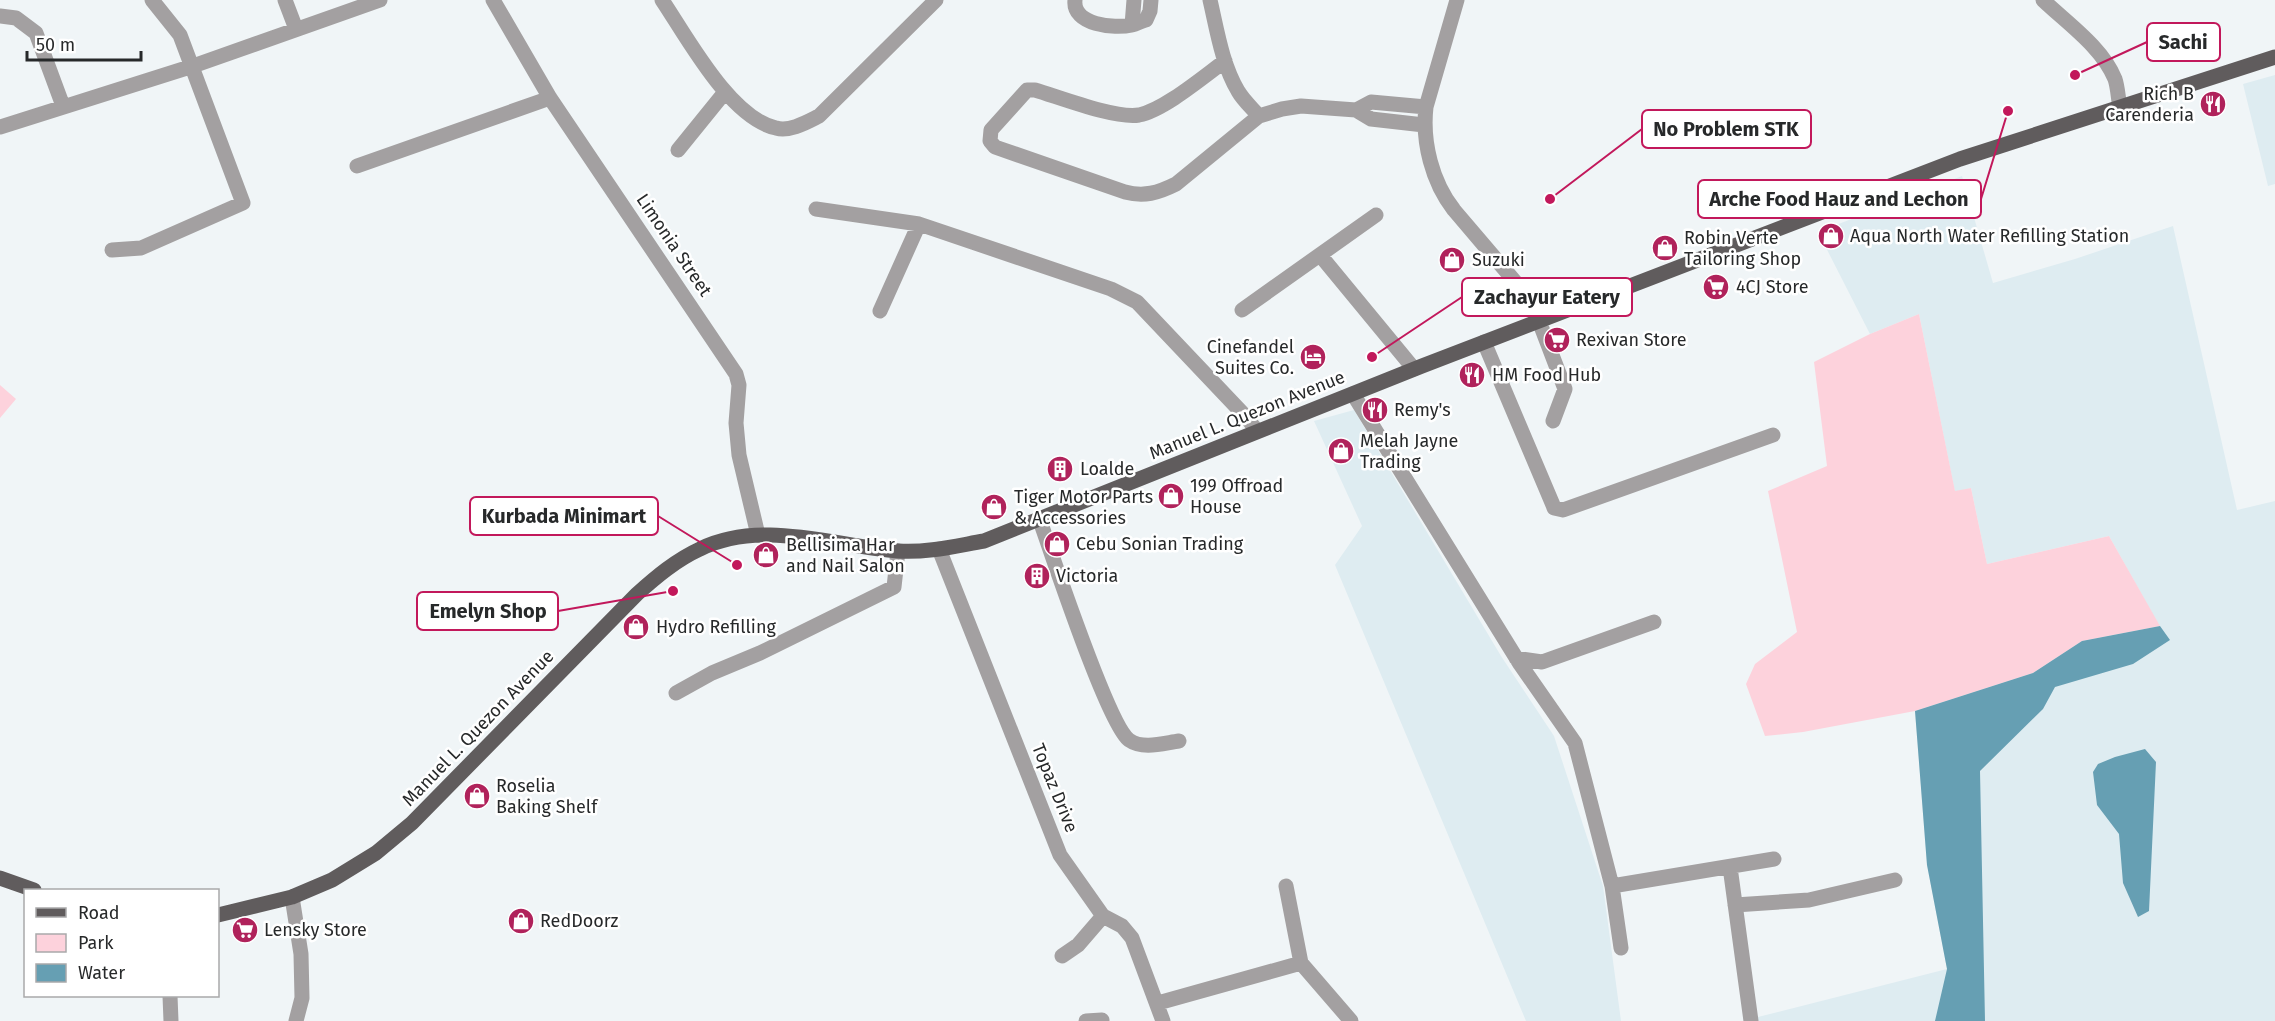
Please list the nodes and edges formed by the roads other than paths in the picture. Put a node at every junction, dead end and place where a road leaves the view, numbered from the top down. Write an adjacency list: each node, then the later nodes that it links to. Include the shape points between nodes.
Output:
1 (152, 0): 18 (street, via 180,35)
2 (285, 0): 15 (street)
3 (380, 0): 15 (street)
4 (493, 0): 20 (street, Limonia Street)
5 (662, 0): 19 (street)
6 (936, 0): 19 (street, via 819,116 801,125 778,129 755,120)
7 (1076, 0): 14 (street, via 1075,7 1086,21)
8 (1134, 0): 14 (street)
9 (1150, 0): 14 (street, via 1146,20)
10 (1210, 0): 17 (street)
11 (1457, 0): 22 (street)
12 (2043, 0): 23 (street, via 2103,59 2115,80)
13 (0, 16): 21 (street, via 16,18 36,33)
14 (1132, 25)
15 (296, 29): 18 (street)
16 (2275, 57): 23 (main road, Manuel L. Quezon Avenue)
17 (1225, 62): 25 (street, via 1239,92); 25 (street, via 1156,109 1137,115 1112,113 1030,89 1023,92 989,135 990,141 995,147 1125,192 1146,195 1176,184)
18 (193, 66): 21 (street); 33 (street, via 243,202 141,248)
19 (725, 92): 28 (street)
20 (550, 98): 29 (street); 45 (street, Limonia Street, via 736,374 739,455)
21 (63, 106): 27 (street)
22 (1426, 107): 24 (street, via 1371,102); 26 (street)
23 (2120, 107): 37 (main road, Manuel L. Quezon Avenue, via 1960,159)
24 (1356, 110): 25 (street, via 1301,106); 26 (street, via 1371,119)
25 (1259, 116)
26 (1424, 125): 37 (street, via 1435,178 1444,197)
27 (0, 127)
28 (678, 150)
29 (357, 166)
30 (816, 209): 32 (street)
31 (1376, 215): 34 (street)
32 (920, 224): 36 (street); 42 (street, via 1111,289 1137,302)
33 (112, 250)
34 (1320, 255): 35 (street); 39 (street)
35 (1242, 310)
36 (880, 311)
37 (1542, 319): 38 (main road, Manuel L. Quezon Avenue); 41 (street, via 1565,389)
38 (1484, 342): 39 (main road, Manuel L. Quezon Avenue); 43 (street, via 1558,509)
39 (1414, 369): 40 (main road, Manuel L. Quezon Avenue)
40 (1353, 394): 42 (main road, Manuel L. Quezon Avenue); 49 (street)
41 (1553, 421)
42 (1257, 431): 44 (main road, Manuel L. Quezon Avenue)
43 (1773, 435)
44 (1040, 518): 46 (main road, Manuel L. Quezon Avenue, via 984,541); 51 (street, via 1122,733 1135,744)
45 (758, 535): 47 (main road, Manuel L. Quezon Avenue); 59 (main road, Manuel L. Quezon Avenue, via 700,548 661,572 412,822 376,853 332,880)
46 (939, 549): 47 (main road, Manuel L. Quezon Avenue); 62 (street, Topaz Drive, via 1060,855)
47 (898, 551): 50 (street, via 894,587)
48 (1654, 622): 49 (street, via 1542,662)
49 (1516, 657): 57 (street, via 1575,743)
50 (676, 693)
51 (1179, 741)
52 (1774, 858): 53 (street)
53 (1730, 867): 57 (street); 60 (street)
54 (0, 878): 58 (main road)
55 (1895, 880): 60 (street, via 1809,900)
56 (1286, 886): 65 (street)
57 (1612, 886): 63 (street)
58 (29, 889)
59 (292, 897): 61 (main road, Manuel L. Quezon Avenue); 69 (street, via 301,954 302,998)
60 (1735, 905): 72 (street)
61 (219, 915)
62 (1103, 916): 64 (street, via 1078,945); 67 (street, Topaz Drive, via 1122,926 1132,938)
63 (1621, 948)
64 (1062, 956)
65 (1301, 963): 67 (street); 71 (street)
66 (170, 997): 68 (street)
67 (1158, 1004): 70 (street, Topaz Drive)
68 (171, 1021)
69 (297, 1021)
70 (1163, 1021)
71 (1351, 1021)
72 (1751, 1021)

